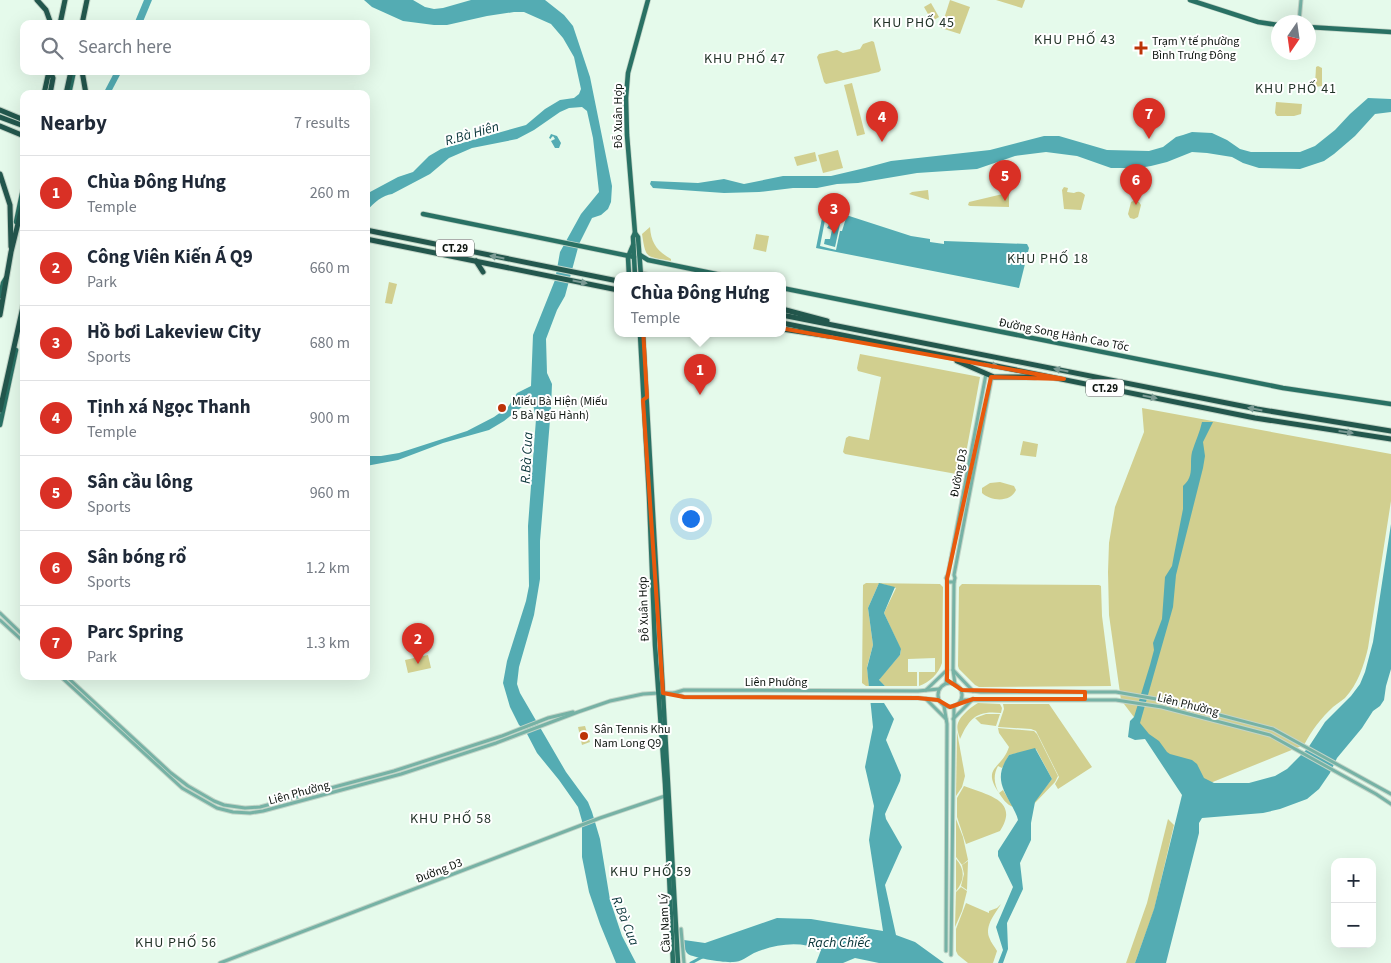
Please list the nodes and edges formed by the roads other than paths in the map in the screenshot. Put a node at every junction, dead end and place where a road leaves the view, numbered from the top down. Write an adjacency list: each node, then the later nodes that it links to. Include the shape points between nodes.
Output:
1 (37, 0): 8 (highway)
2 (64, 0): 9 (highway)
3 (648, 0): 37 (main road, Đỗ Xuân Hợp, via 628,73 626,98)
4 (1190, 0): 11 (main road)
5 (1301, 0): 7 (street)
6 (87, 1): 10 (highway)
7 (1300, 15)
8 (50, 20)
9 (60, 20)
10 (85, 20)
11 (1271, 24)
12 (1316, 27): 13 (main road)
13 (1391, 32)
14 (48, 75): 19 (highway)
15 (71, 75): 18 (highway)
16 (71, 75): 22 (main road)
17 (83, 75): 23 (highway)
18 (69, 82): 20 (highway); 21 (highway)
19 (46, 90)
20 (64, 90)
21 (68, 90)
22 (69, 90)
23 (85, 90)
24 (0, 110): 26 (highway)
25 (0, 117): 27 (highway)
26 (20, 118)
27 (20, 124)
28 (0, 126): 29 (highway)
29 (20, 134)
30 (0, 174): 40 (highway, via 10,205)
31 (20, 205): 40 (main road)
32 (423, 214): 42 (main road)
33 (20, 217): 35 (highway)
34 (20, 223): 35 (highway)
35 (18, 226): 40 (highway)
36 (370, 231): 52 (highway, CT.29, one-way to 36)
37 (635, 233): 39 (main road, Đỗ Xuân Hợp); 41 (main road, Đỗ Xuân Hợp, via 638,237)
38 (370, 241): 44 (highway, CT.29)
39 (634, 244): 41 (main road, Đỗ Xuân Hợp); 42 (main road)
40 (11, 252): 51 (highway)
41 (637, 256): 42 (main road); 43 (main road); 45 (main road, Đỗ Xuân Hợp); 48 (main road, Đỗ Xuân Hợp)
42 (628, 257): 47 (main road)
43 (648, 260): 45 (main road); 50 (main road)
44 (476, 262): 46 (highway); 53 (highway, CT.29, one-way to 53)
45 (640, 262): 49 (main road, Đỗ Xuân Hợp)
46 (483, 272)
47 (629, 272)
48 (642, 272)
49 (642, 272)
50 (706, 272)
51 (7, 277): 55 (main road); 57 (highway)
52 (614, 280)
53 (614, 289)
54 (786, 289): 71 (main road, Đường Song Hành Cao Tốc, via 1141,360)
55 (0, 296)
56 (786, 311): 66 (highway)
57 (0, 316)
58 (786, 316): 66 (highway, CT.29)
59 (20, 319): 62 (highway)
60 (20, 321): 62 (highway)
61 (786, 324): 67 (highway, CT.29)
62 (18, 328): 64 (highway)
63 (786, 330): 67 (highway)
64 (16, 335): 72 (highway); 73 (main road)
65 (642, 337): 101 (main road, Đỗ Xuân Hợp)
66 (915, 341): 74 (highway, CT.29, one-way to 66, via 1303,418)
67 (908, 349): 68 (highway, CT.29)
68 (938, 354): 69 (highway); 70 (highway, CT.29, one-way to 70)
69 (989, 375): 70 (highway); 76 (street, Đường D3); 77 (street, Đường D3)
70 (1064, 380): 75 (highway, CT.29, one-way to 75, via 1302,426)
71 (1391, 404)
72 (0, 410)
73 (0, 425)
74 (1391, 430)
75 (1391, 438)
76 (966, 482): 77 (street); 78 (street, Đường D3)
77 (972, 483): 79 (street, Đường D3)
78 (952, 552): 79 (street); 80 (street, Đường D3)
79 (958, 552): 81 (street, Đường D3)
80 (948, 574): 81 (street); 82 (street)
81 (954, 575): 83 (street)
82 (948, 581): 83 (street); 85 (street)
83 (954, 582): 86 (street)
84 (0, 613): 88 (street)
85 (947, 614): 86 (street); 90 (street)
86 (953, 614): 91 (street)
87 (0, 620): 89 (street)
88 (20, 632)
89 (20, 638)
90 (947, 670): 94 (street); 98 (street)
91 (953, 670): 95 (street); 99 (street)
92 (64, 680): 116 (street, Liên Phường, via 182,788 218,808 233,812 263,811)
93 (70, 680): 115 (street, Liên Phường, via 180,780 224,805 260,807)
94 (946, 683): 95 (street); 96 (street)
95 (955, 684): 97 (street)
96 (939, 689): 98 (street, Liên Phường); 106 (street)
97 (961, 690): 99 (street, Liên Phường); 107 (street)
98 (925, 691): 102 (street, Liên Phường, via 684,690)
99 (974, 691): 100 (street, Liên Phường)
100 (1086, 692): 105 (street); 117 (street, Liên Phường, via 1116,692 1150,698 1261,725)
101 (661, 693): 102 (street, Liên Phường); 110 (street, Liên Phường, via 632,696); 118 (main road, Đỗ Xuân Hợp)
102 (673, 693): 103 (street, Liên Phường, via 684,697)
103 (925, 699): 106 (street, Liên Phường); 111 (street)
104 (973, 699): 105 (street, Liên Phường); 107 (street, Liên Phường); 112 (street)
105 (1086, 699): 119 (street, Liên Phường, via 1149,704 1260,732)
106 (938, 700): 108 (street)
107 (961, 700): 109 (street)
108 (944, 706): 109 (street); 111 (street)
109 (954, 706): 112 (street)
110 (578, 712): 115 (street, Liên Phường, via 548,718); 116 (street, Liên Phường)
111 (946, 720): 113 (street)
112 (953, 720): 114 (street)
113 (947, 741): 114 (street); 120 (street)
114 (953, 741): 121 (street)
115 (394, 771): 116 (street)
116 (395, 776)
117 (1391, 794)
118 (668, 796): 122 (main road, Đỗ Xuân Hợp); 128 (street, Đường D3, via 600,818)
119 (1391, 804)
120 (946, 815): 121 (street); 123 (street)
121 (952, 815): 124 (street)
122 (671, 882): 129 (main road, Cầu Nam Lý); 130 (main road, Cầu Nam Lý)
123 (946, 890): 124 (street); 126 (street)
124 (952, 891): 127 (street)
125 (681, 929): 131 (street)
126 (946, 951)
127 (951, 955)
128 (220, 963)
129 (673, 963)
130 (678, 963)
131 (684, 963)

